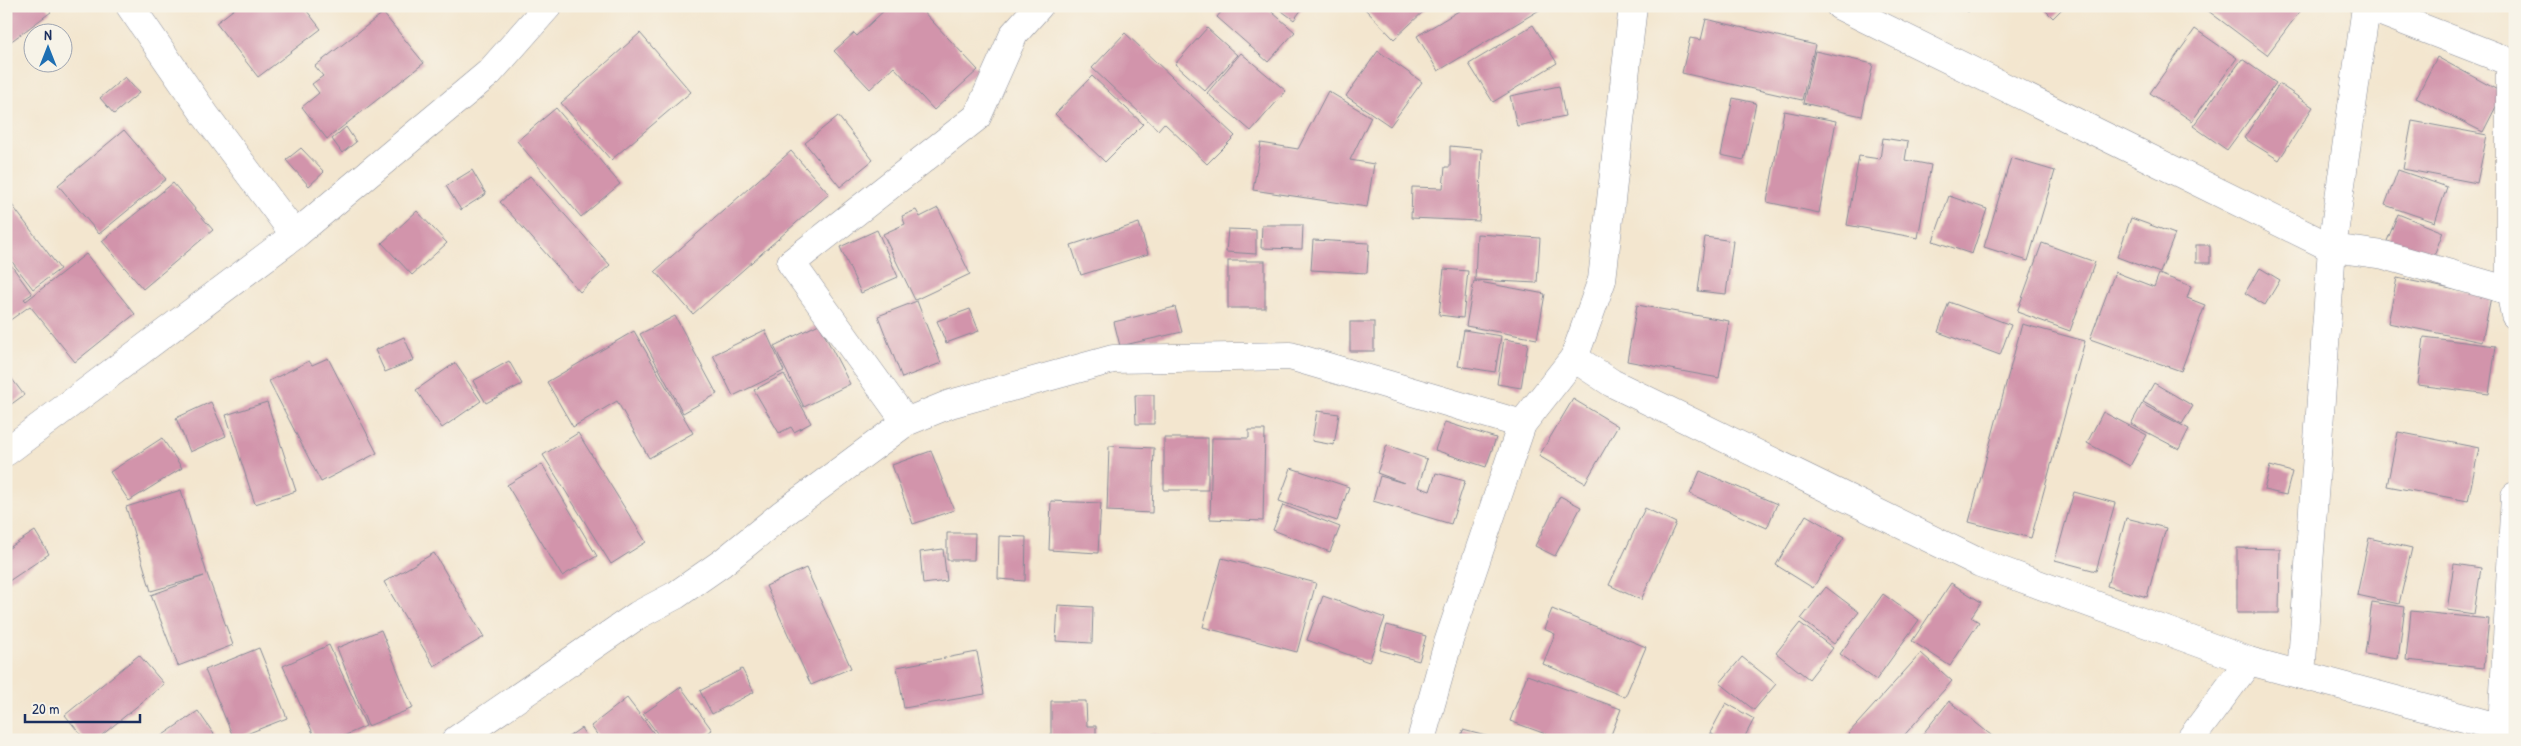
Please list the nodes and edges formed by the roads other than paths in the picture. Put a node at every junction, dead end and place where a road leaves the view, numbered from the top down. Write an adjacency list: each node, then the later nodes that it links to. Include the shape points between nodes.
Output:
1 (130, 6): 7 (street)
2 (548, 6): 7 (street, via 489,73)
3 (1039, 6): 11 (street, via 1014,34 977,117 791,263)
4 (1633, 6): 10 (street, via 1602,280)
5 (1840, 6): 8 (street)
6 (2366, 7): 8 (street); 9 (street, via 2510,62)
7 (294, 235): 13 (street)
8 (2332, 248): 9 (street, via 2384,255); 16 (street)
9 (2512, 303)
10 (1574, 358): 12 (street); 15 (street, via 1612,383 1980,563)
11 (906, 422): 12 (street, via 950,404 1113,359 1290,356); 18 (street, via 722,563 676,595 638,614)
12 (1522, 424): 19 (street, via 1448,643)
13 (6, 452)
14 (2515, 496): 17 (street)
15 (2249, 661): 16 (street); 20 (street)
16 (2301, 675): 17 (street)
17 (2508, 730)
18 (456, 740)
19 (1421, 740)
20 (2190, 740)

